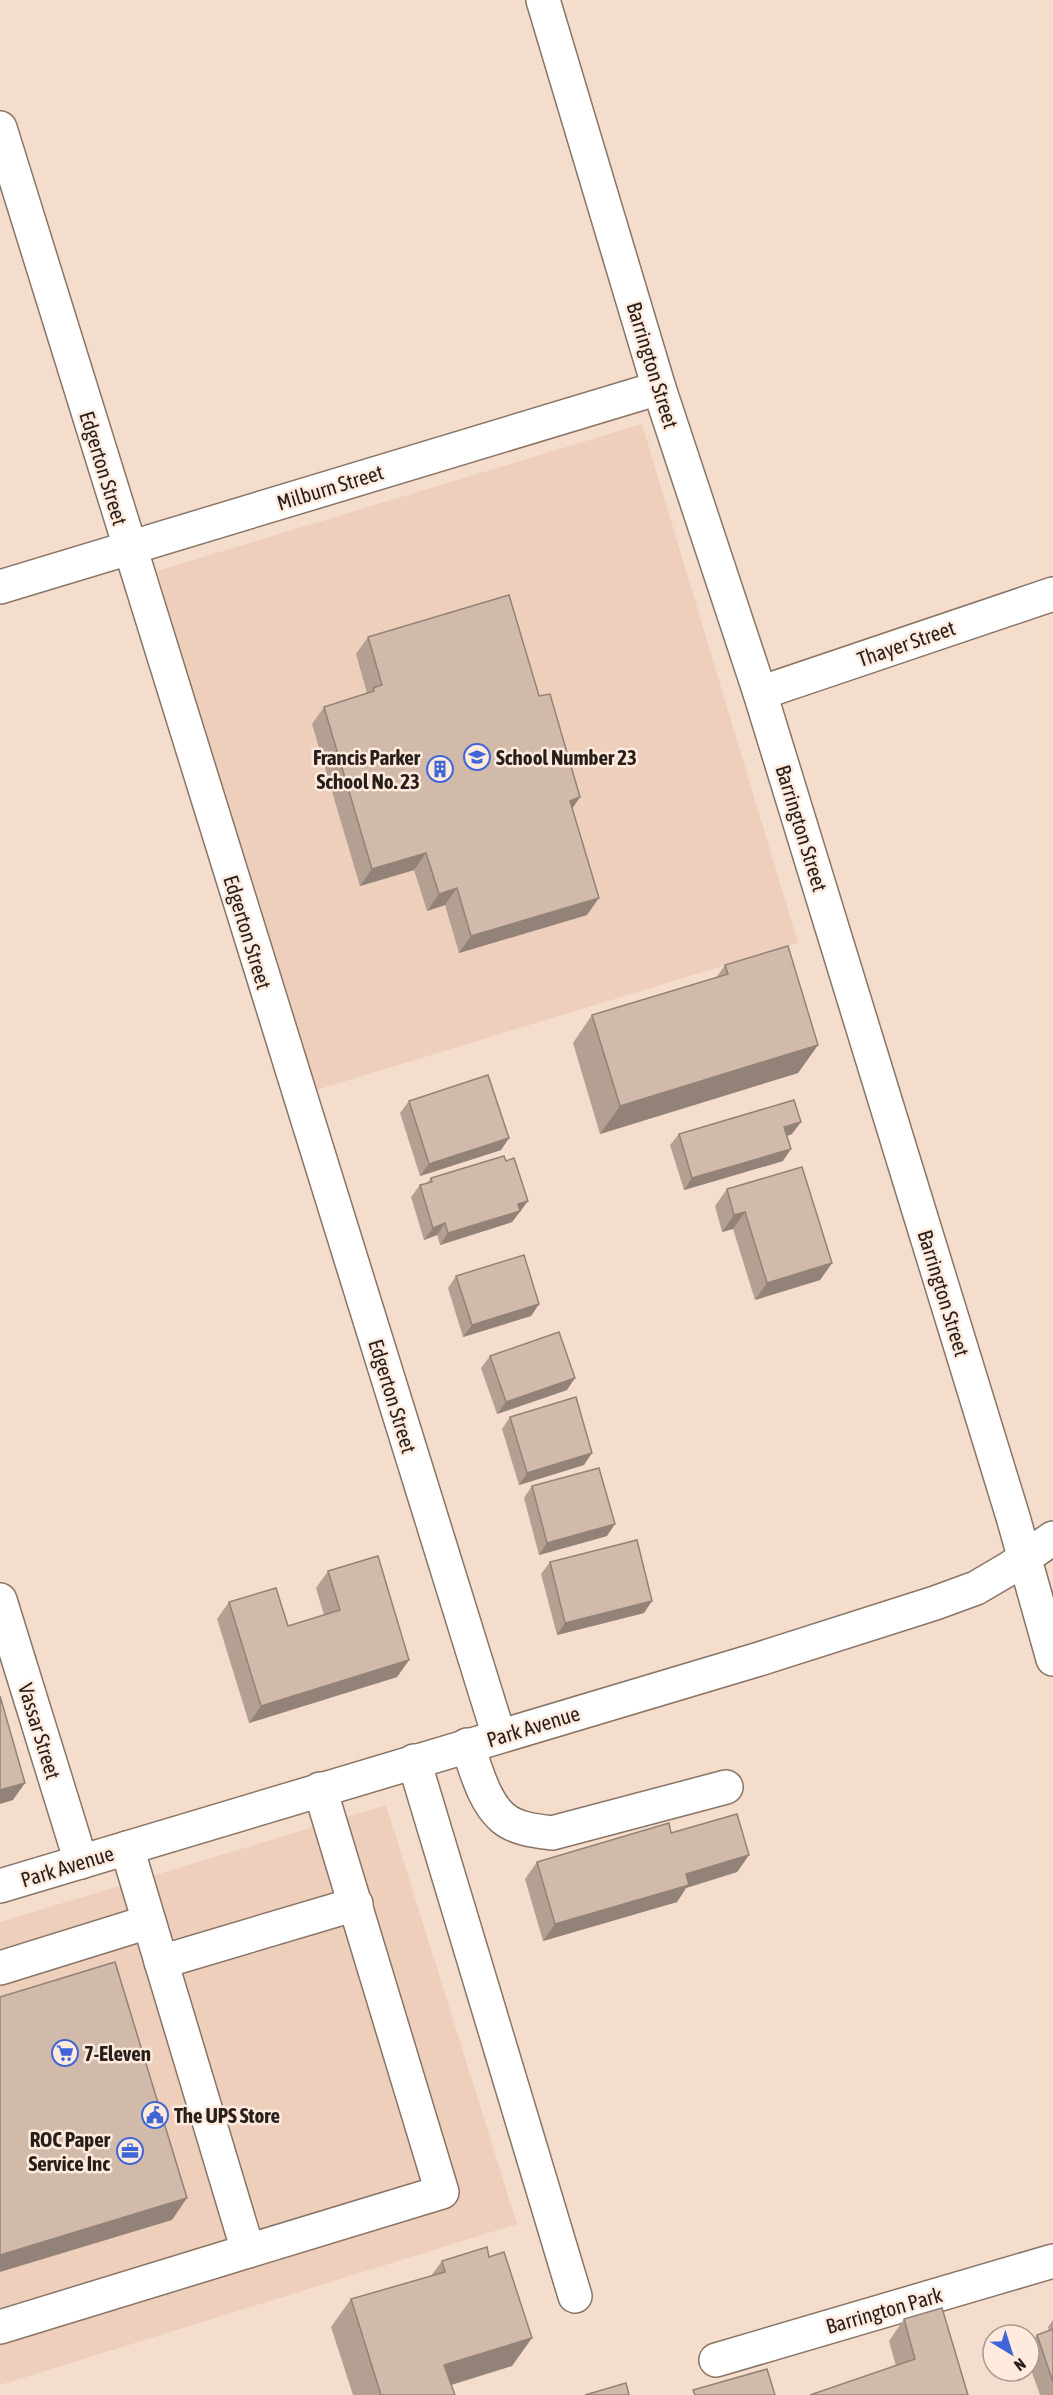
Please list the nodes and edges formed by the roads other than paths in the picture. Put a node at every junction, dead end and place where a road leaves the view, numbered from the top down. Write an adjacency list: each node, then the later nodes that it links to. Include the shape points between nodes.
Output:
1 (543, 0): 3 (street, Barrington Street)
2 (0, 128): 4 (street, Edgerton Street)
3 (659, 388): 4 (street, Milburn Street); 7 (street, Barrington Street)
4 (129, 548): 5 (street, Milburn Street); 12 (street, Edgerton Street)
5 (0, 587)
6 (1053, 594): 7 (street, Thayer Street)
7 (760, 693): 9 (street, Barrington Street)
8 (1053, 1538): 9 (street, Park Avenue)
9 (1025, 1558): 11 (street, Barrington Street); 12 (street, Park Avenue, via 976,1588 935,1604)
10 (0, 1600): 18 (street, Vassar Street)
11 (1053, 1659)
12 (498, 1736): 13 (street, Park Avenue)
13 (467, 1745): 14 (street, Park Avenue); 15 (street, via 489,1798 502,1817 530,1830 552,1833)
14 (414, 1761): 16 (street, Park Avenue); 26 (street)
15 (726, 1787)
16 (320, 1789): 17 (street, Park Avenue); 20 (street)
17 (127, 1848): 18 (street, Park Avenue); 21 (street)
18 (81, 1862): 19 (street, Park Avenue)
19 (0, 1886)
20 (356, 1904): 22 (street); 24 (street, via 442,2192)
21 (148, 1922): 22 (street); 23 (street)
22 (160, 1962): 24 (street)
23 (0, 1968)
24 (248, 2251): 27 (street)
25 (1053, 2261): 28 (street, Barrington Park)
26 (575, 2296)
27 (0, 2327)
28 (716, 2360)

